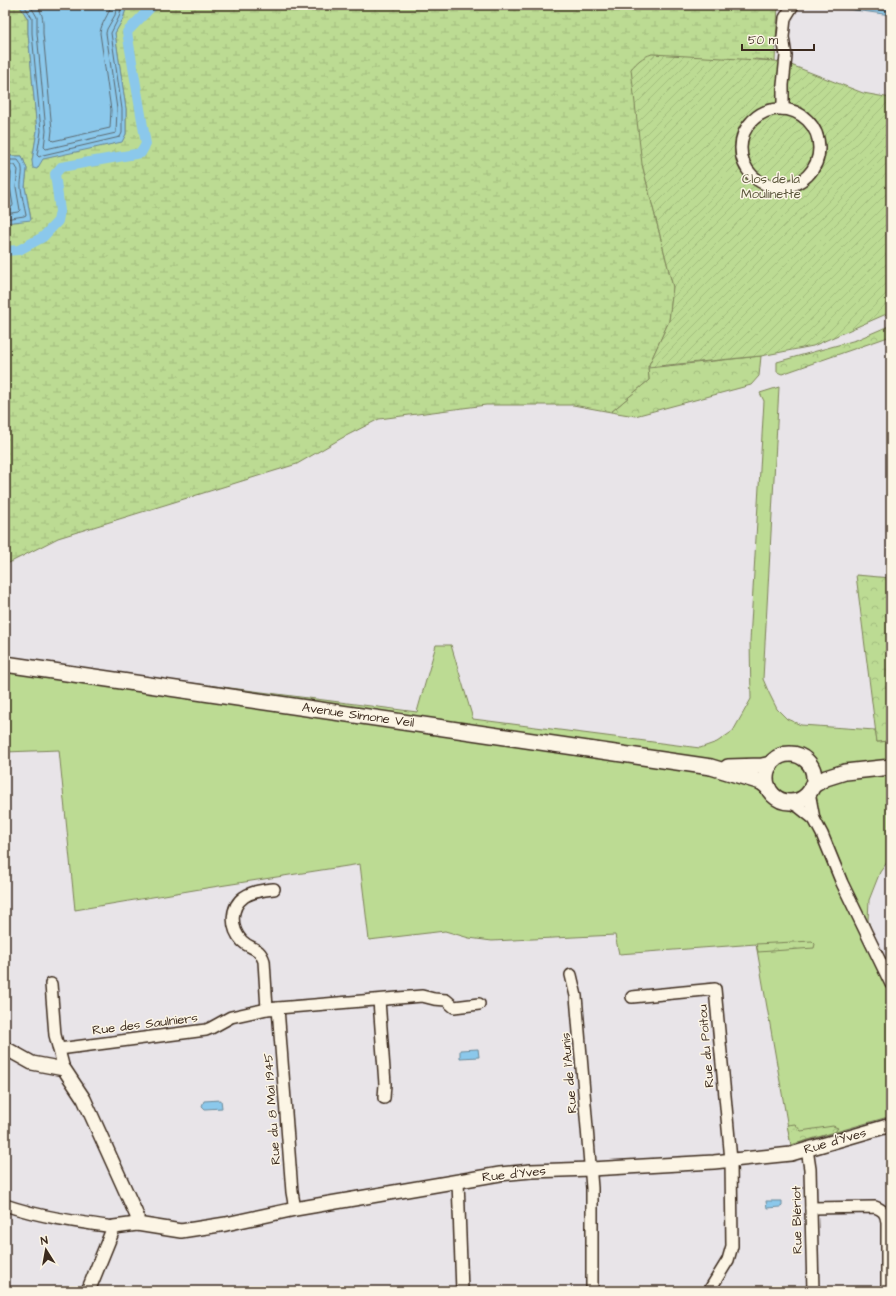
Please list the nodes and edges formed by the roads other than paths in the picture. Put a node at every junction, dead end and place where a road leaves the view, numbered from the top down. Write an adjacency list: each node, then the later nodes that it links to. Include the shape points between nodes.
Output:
1 (793, 5): 2 (street, via 785,18 783,37 786,56)
2 (783, 109): 2 (street, via 767,111 755,117 746,127 740,151 751,175 761,183 779,187 791,186 811,173 819,150 818,137 812,126 803,116)
3 (5, 664): 6 (main road, Avenue Simone Veil)
4 (771, 764): 5 (main road, via 780,757 790,754 801,757); 6 (main road); 9 (main road, via 767,774)
5 (809, 764): 8 (main road); 10 (main road, via 813,777)
6 (711, 767): 9 (main road, via 756,780)
7 (891, 767): 8 (main road)
8 (846, 772): 10 (main road, via 826,778)
9 (768, 787): 11 (main road, via 775,796)
10 (810, 789): 11 (main road, via 800,799); 12 (street)
11 (788, 801): 12 (street)
12 (814, 819): 16 (street)
13 (274, 889): 21 (street, via 244,897 233,914 233,925 237,934 243,942 261,953 264,961)
14 (572, 975): 29 (street, Rue de l'Aunis)
15 (51, 984): 23 (street, via 55,1035)
16 (891, 984)
17 (632, 997): 28 (street, Rue du Poitou, via 715,989)
18 (379, 1000): 19 (street, via 422,996 446,1000 454,1007); 20 (street); 25 (street)
19 (479, 1004)
20 (278, 1008): 21 (street); 33 (street, Rue du 8 Mai 1945)
21 (267, 1009): 23 (street, Rue des Saulniers, via 231,1017 206,1030)
22 (5, 1048): 24 (street, via 32,1063)
23 (59, 1049): 24 (street)
24 (64, 1069): 34 (street, via 84,1099 137,1216)
25 (384, 1098)
26 (891, 1125): 27 (street, Rue d'Yves)
27 (807, 1149): 28 (street, Rue d'Yves, via 791,1154); 32 (street, Rue Blériot)
28 (731, 1160): 29 (street, Rue d'Yves); 39 (street, via 732,1246 728,1260)
29 (591, 1169): 30 (street, Rue d'Yves, via 531,1171); 38 (street, Rue de l'Aunis)
30 (458, 1181): 33 (street, Rue d'Yves); 37 (street)
31 (5, 1204): 35 (street, via 58,1219)
32 (811, 1208): 40 (street, Rue Blériot); 41 (street, via 882,1209 887,1222)
33 (295, 1209): 34 (street, Rue d'Yves, via 181,1231)
34 (137, 1224): 35 (street, Rue d'Yves)
35 (114, 1228): 36 (street)
36 (88, 1291)
37 (462, 1291)
38 (592, 1291)
39 (709, 1291)
40 (812, 1291)
41 (887, 1291)

